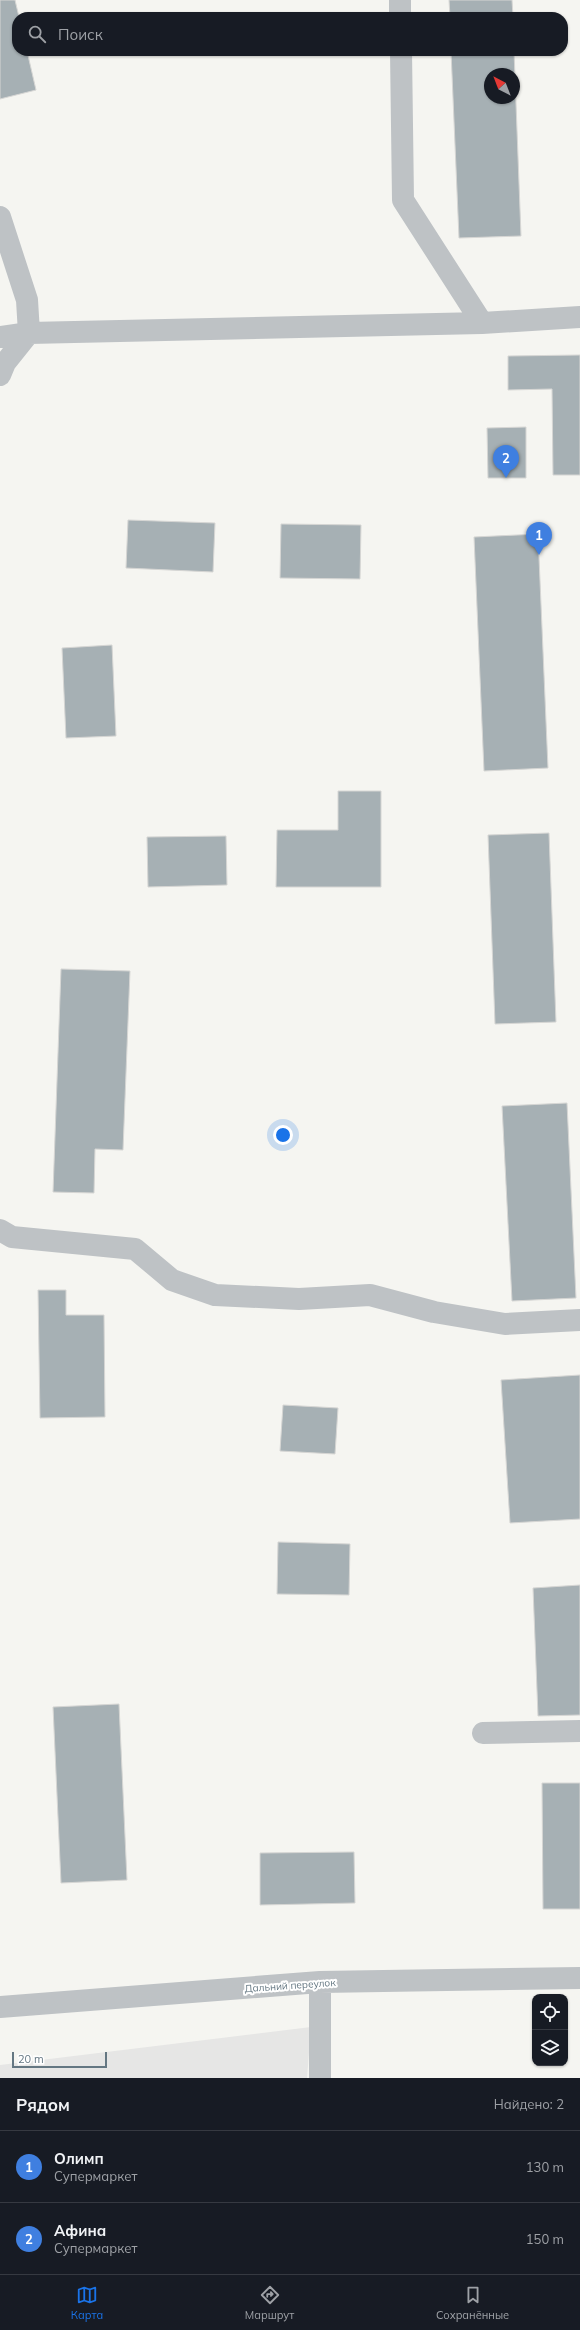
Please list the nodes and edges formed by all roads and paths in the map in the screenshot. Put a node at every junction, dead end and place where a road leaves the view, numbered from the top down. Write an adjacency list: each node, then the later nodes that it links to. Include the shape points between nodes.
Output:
1 (400, 0): 2 (street)
2 (400, 12)
3 (401, 56): 6 (street, via 403,200)
4 (0, 217): 7 (street, via 28,300)
5 (580, 317): 6 (street)
6 (482, 323): 7 (street)
7 (29, 334): 8 (street); 9 (street, via 5,363)
8 (0, 337)
9 (0, 376)
10 (0, 1230): 11 (street, via 12,1237 135,1249 172,1280 215,1295 299,1299 370,1295 434,1312 505,1324)
11 (580, 1320)
12 (580, 1731): 13 (street)
13 (483, 1733)
14 (580, 1978): 15 (street, Дальний переулок)
15 (320, 1982): 16 (street, Дальний переулок); 17 (street)
16 (0, 2007)
17 (320, 2078)

